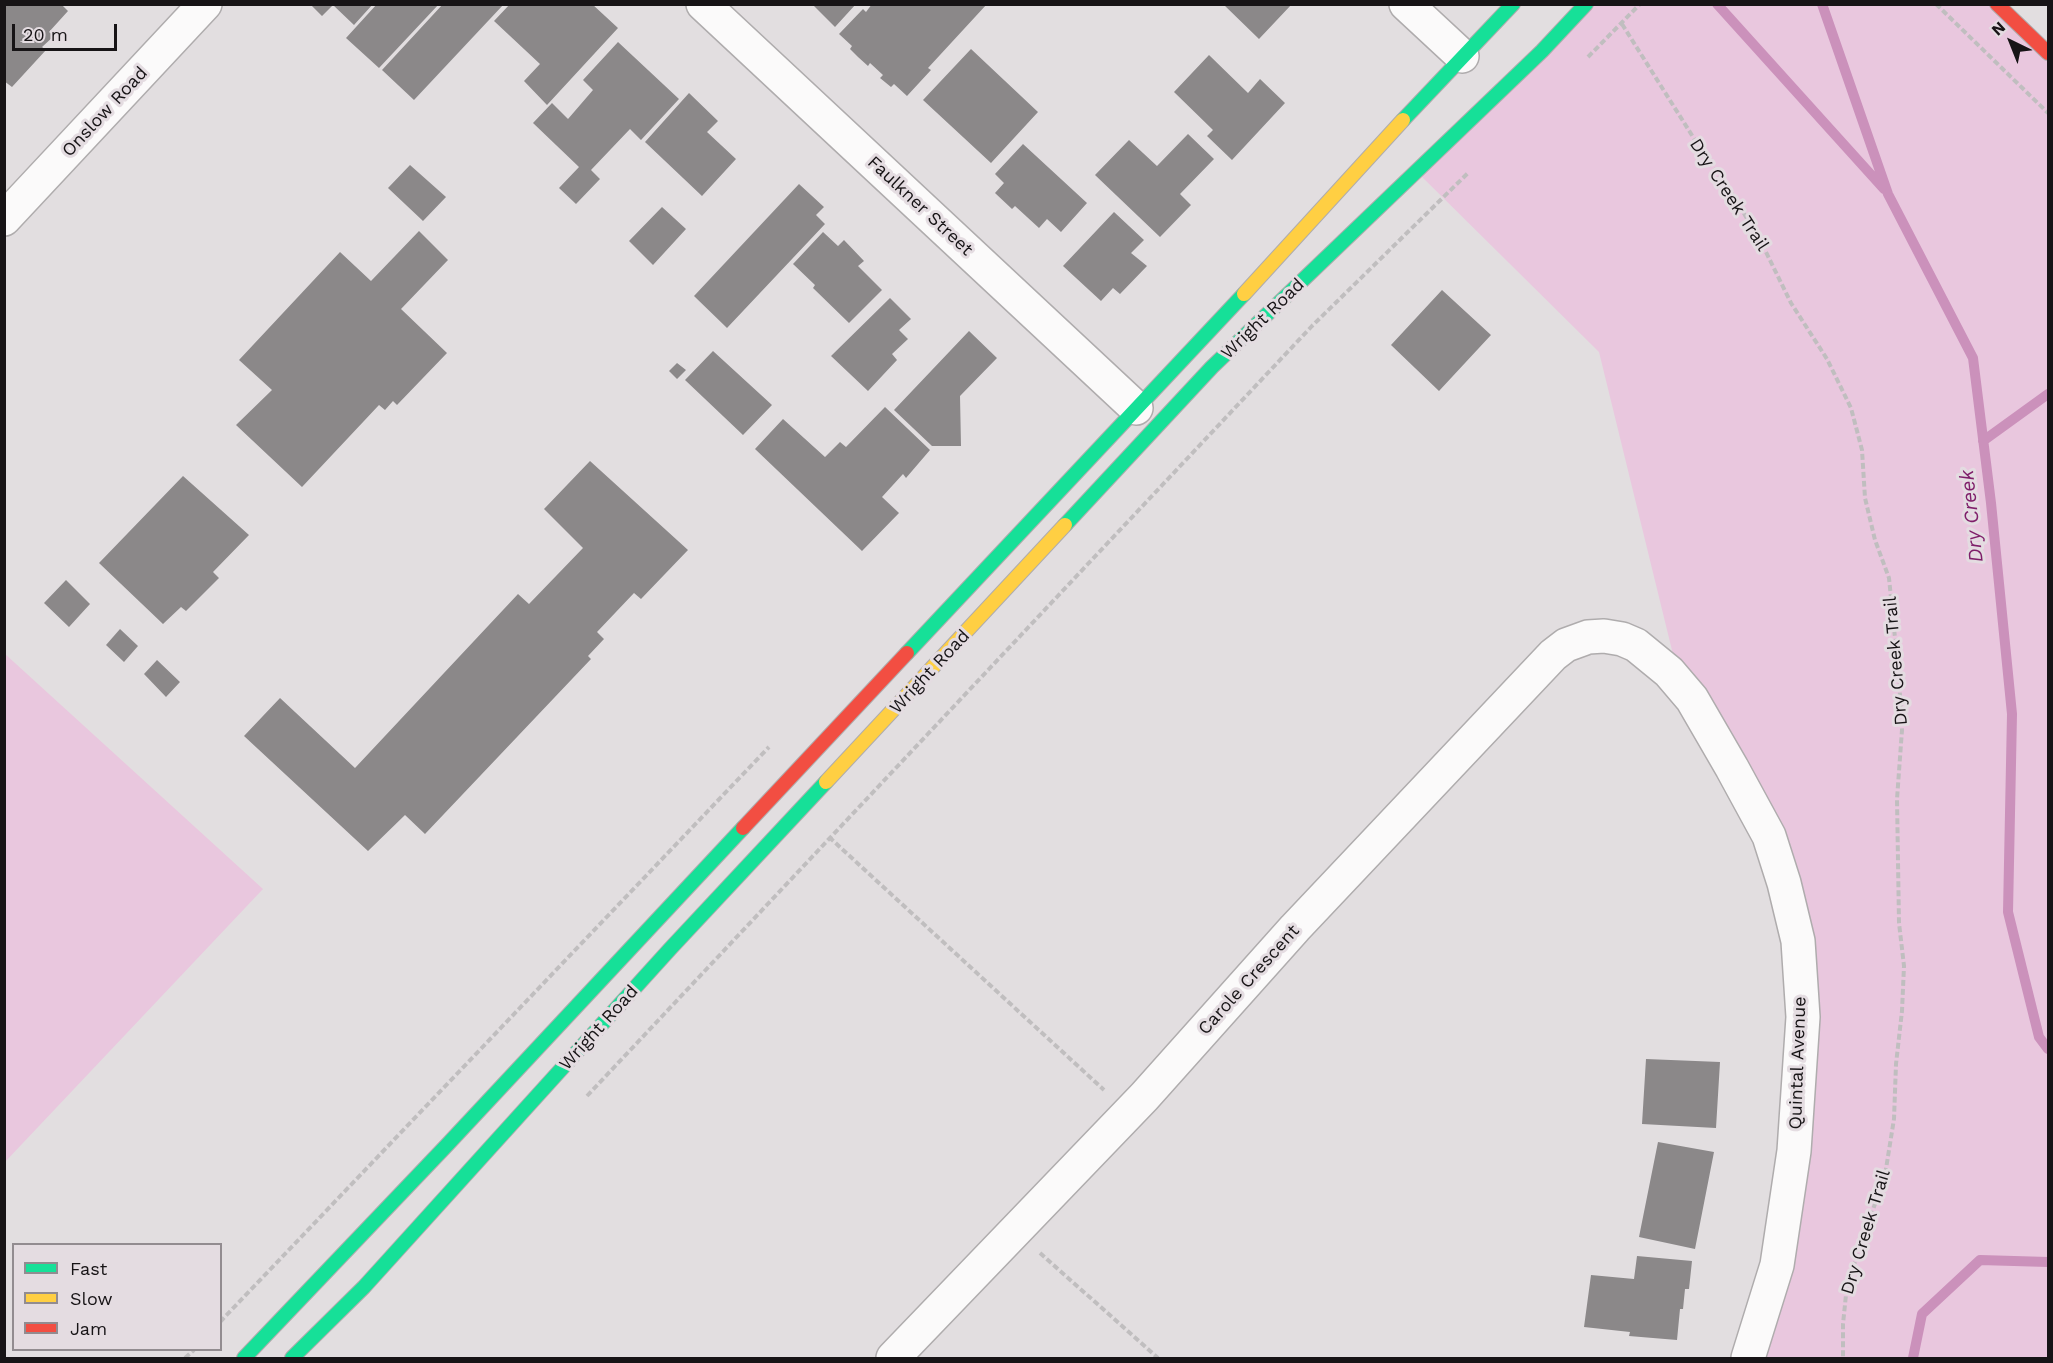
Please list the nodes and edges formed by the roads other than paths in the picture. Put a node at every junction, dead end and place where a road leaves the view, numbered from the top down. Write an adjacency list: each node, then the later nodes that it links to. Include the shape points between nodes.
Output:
1 (205, 4): 9 (street, Onslow Road)
2 (703, 4): 10 (street, Faulkner Street)
3 (1406, 4): 8 (street)
4 (1513, 4): 8 (main road, Wright Road)
5 (1586, 4): 13 (main road, Wright Road, via 1542,51 1212,367 670,949 364,1287)
6 (1997, 4): 7 (main road)
7 (2049, 53)
8 (1462, 56): 10 (main road, Wright Road)
9 (4, 219)
10 (1136, 408): 12 (main road, Wright Road)
11 (1622, 639): 14 (street, Carole Crescent, via 1587,637 1553,655 1295,928 1129,1113); 15 (street, Quintal Avenue, via 1636,645 1669,672 1692,699 1769,836 1798,941 1803,1017 1794,1151 1777,1265)
12 (244, 1359)
13 (292, 1359)
14 (893, 1359)
15 (1748, 1359)

